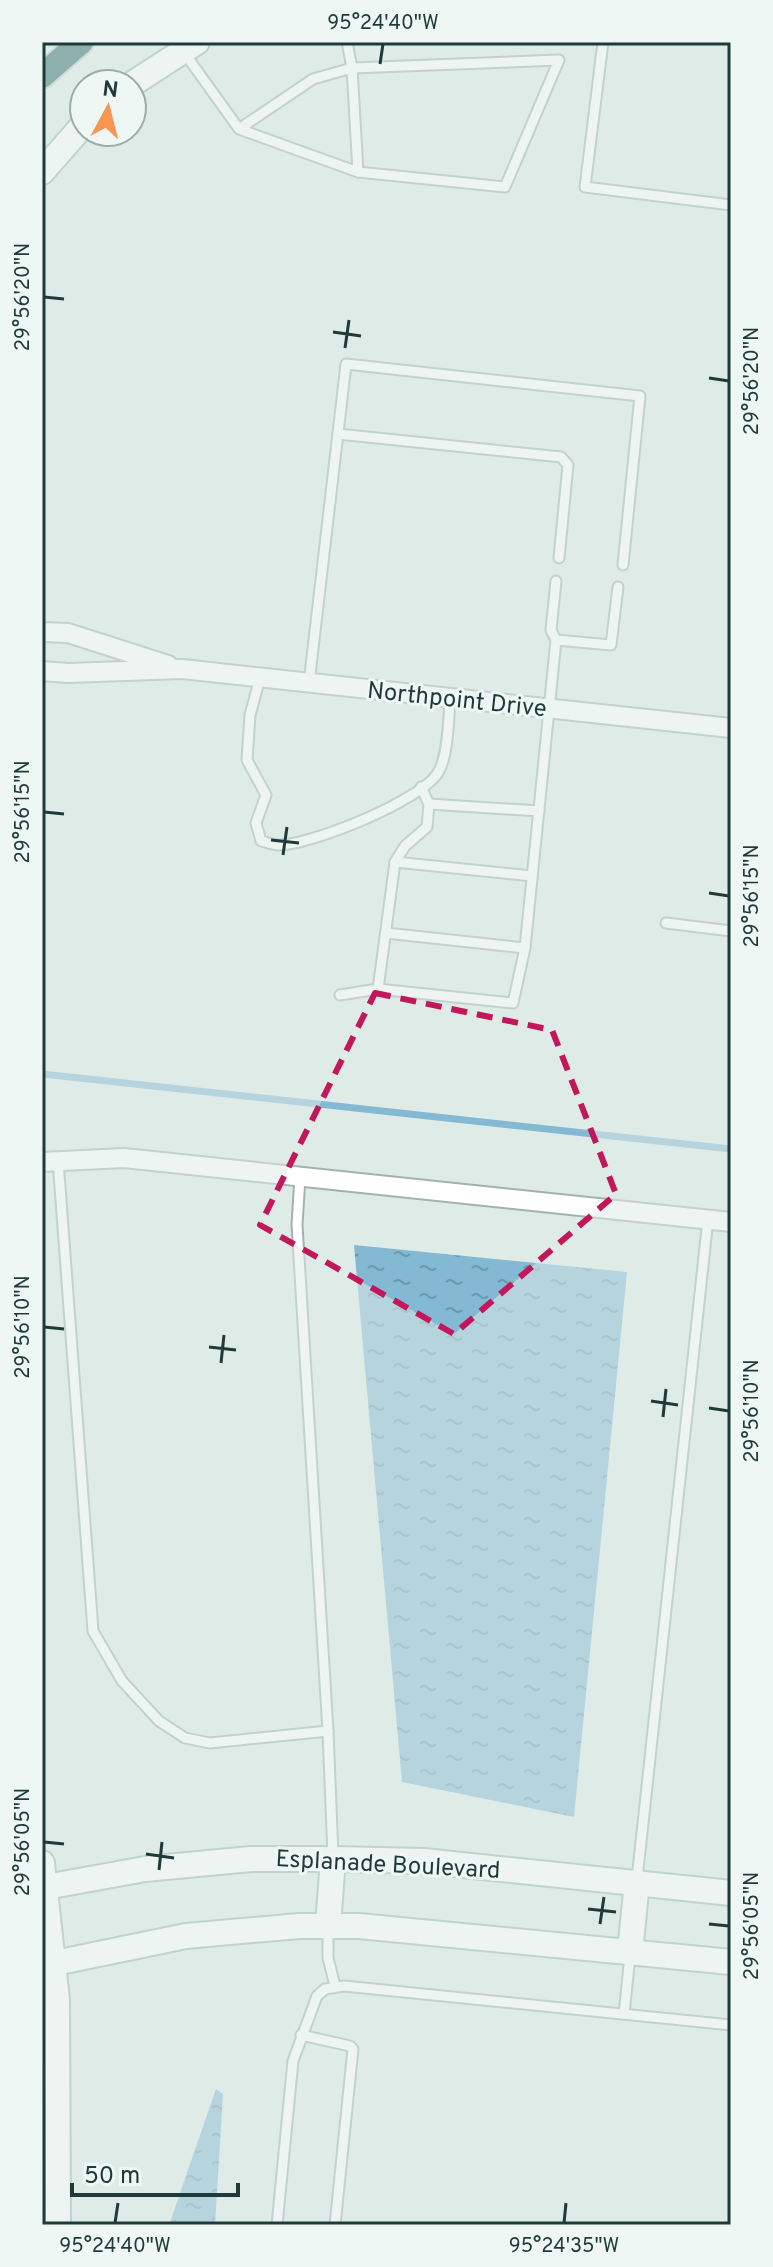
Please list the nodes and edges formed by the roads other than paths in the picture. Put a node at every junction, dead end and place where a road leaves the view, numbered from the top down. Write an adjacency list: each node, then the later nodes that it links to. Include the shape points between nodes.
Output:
1 (81, 42): 7 (highway)
2 (347, 42): 5 (lane)
3 (603, 42): 12 (lane, via 585,187)
4 (190, 46): 6 (street); 8 (lane)
5 (352, 68): 8 (lane, via 313,79); 11 (lane); 11 (lane, via 559,60 505,187)
6 (148, 74)
7 (42, 76)
8 (239, 129): 11 (lane)
9 (68, 142): 10 (street)
10 (42, 172)
11 (358, 172)
12 (731, 205)
13 (338, 434): 14 (lane, via 561,457 568,465); 15 (lane, via 346,364 640,396); 23 (lane)
14 (559, 558)
15 (623, 565)
16 (556, 581): 19 (lane, via 551,630)
17 (618, 587): 19 (lane, via 611,645)
18 (42, 632): 20 (street, Northpoint Drive, via 68,633)
19 (556, 640): 25 (lane)
20 (182, 669): 21 (street, Northpoint Drive); 22 (street, Northpoint Drive)
21 (42, 671)
22 (260, 678): 23 (street, Northpoint Drive); 27 (lane, via 250,715 247,760 266,795 256,823 261,841 279,845 324,835 374,817)
23 (309, 683): 24 (street, Northpoint Drive)
24 (450, 698): 25 (street, Northpoint Drive); 27 (lane, via 439,772)
25 (550, 709): 26 (street, Northpoint Drive); 29 (lane)
26 (731, 728)
27 (421, 787): 28 (lane)
28 (429, 804): 29 (lane); 30 (lane, via 427,827)
29 (539, 811): 31 (lane)
30 (395, 862): 31 (lane); 34 (lane)
31 (532, 876): 35 (lane)
32 (666, 923): 33 (lane)
33 (731, 931)
34 (386, 933): 35 (lane); 36 (lane)
35 (525, 948): 36 (lane, via 513,1003)
36 (378, 989): 37 (lane)
37 (340, 995)
38 (50, 1161): 39 (street, via 124,1158); 42 (lane, via 93,1631 122,1681 159,1721 185,1738 210,1743)
39 (300, 1177): 40 (street); 42 (lane, via 297,1225)
40 (708, 1219): 41 (street); 45 (lane)
41 (731, 1222)
42 (328, 1731): 43 (lane)
43 (333, 1859): 44 (street, Esplanade Boulevard, via 251,1859); 45 (street, Esplanade Boulevard, via 424,1861); 47 (street)
44 (44, 1875): 50 (street)
45 (637, 1882): 46 (street, Esplanade Boulevard); 48 (street)
46 (731, 1893)
47 (328, 1926): 48 (street); 50 (street, via 186,1936); 51 (lane)
48 (630, 1952): 49 (street); 52 (lane)
49 (731, 1962)
50 (55, 1963): 55 (street)
51 (335, 1986): 52 (lane); 54 (lane, via 317,1996)
52 (624, 2014): 53 (lane)
53 (731, 2025)
54 (301, 2035): 56 (lane, via 293,2061); 57 (lane, via 353,2049)
55 (58, 2225)
56 (277, 2225)
57 (335, 2225)

